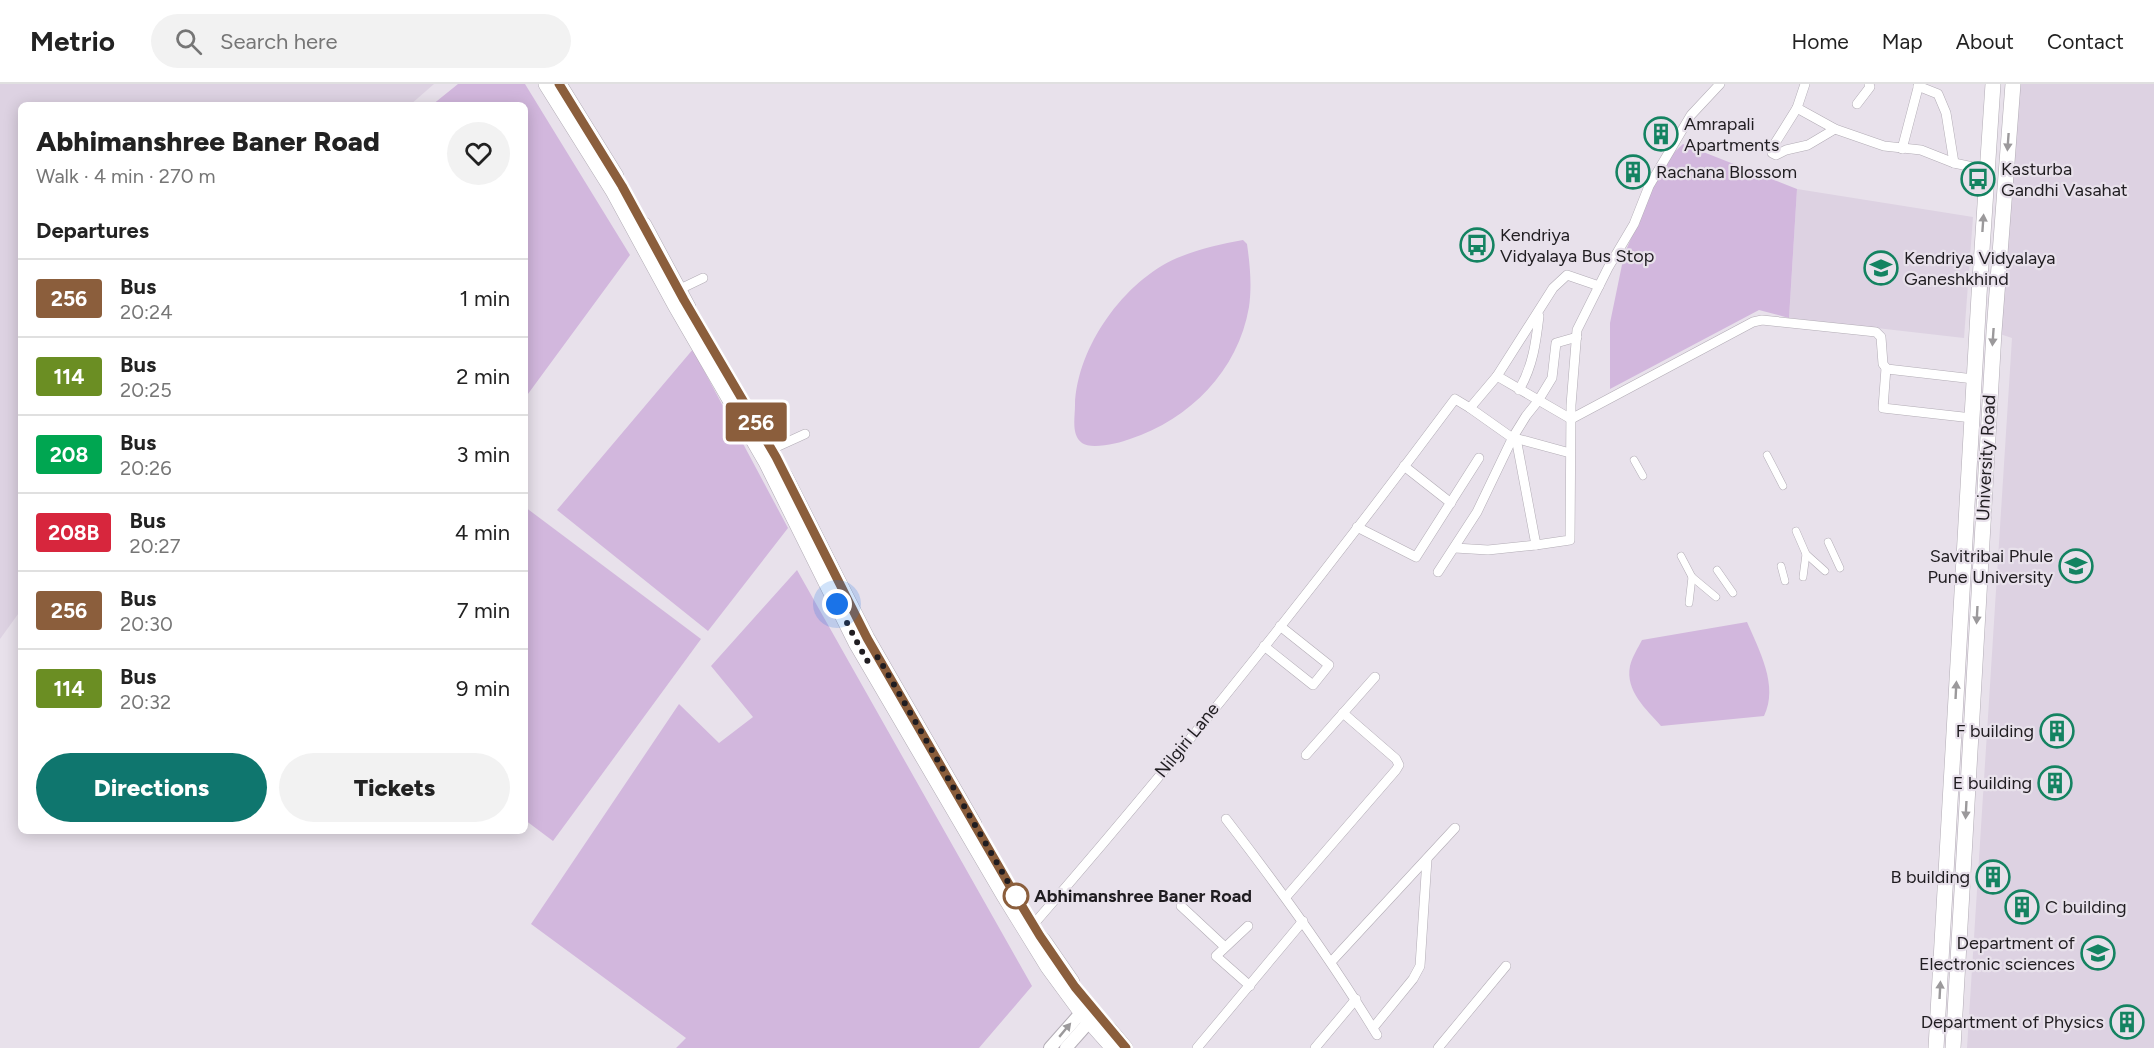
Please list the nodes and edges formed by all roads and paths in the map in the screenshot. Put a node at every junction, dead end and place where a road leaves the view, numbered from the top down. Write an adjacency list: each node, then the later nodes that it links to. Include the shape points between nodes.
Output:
1 (546, 84): 59 (main road, via 613,191 766,462 856,643)
2 (559, 84): 17 (main road, via 622,186)
3 (1720, 84): 16 (street, via 1690,115)
4 (1805, 84): 10 (street)
5 (1869, 84): 9 (street)
6 (1993, 84): 14 (main road, University Road)
7 (2013, 84): 85 (main road, University Road, one-way to 85, via 1993,344)
8 (1919, 85): 12 (street); 13 (street, via 1938,94 1946,113)
9 (1857, 104)
10 (1797, 108): 11 (street); 11 (street, via 1772,153 1809,145)
11 (1835, 129): 12 (street)
12 (1902, 149): 13 (street, via 1921,150)
13 (1954, 163): 14 (street)
14 (1987, 170): 22 (main road, University Road, one-way to 14)
15 (703, 278): 17 (street)
16 (1599, 286): 18 (street, via 1567,275 1553,288); 19 (street)
17 (678, 290): 30 (main road)
18 (1540, 310): 21 (street); 23 (street, via 1535,350)
19 (1577, 337): 24 (street, via 1556,343 1552,378); 27 (street)
20 (1886, 368): 22 (street); 26 (street, via 1883,408); 27 (street, via 1877,332 1757,320)
21 (1497, 376): 23 (street); 25 (street)
22 (1974, 379): 26 (main road, University Road)
23 (1519, 390): 24 (street)
24 (1538, 401): 27 (street); 29 (street)
25 (1470, 408): 29 (street); 35 (street, Nilgiri Lane, via 1455,399)
26 (1972, 418): 84 (main road, University Road, one-way to 26)
27 (1571, 419): 31 (street)
28 (805, 434): 30 (street)
29 (1514, 437): 31 (street); 42 (street); 43 (street)
30 (771, 449): 59 (main road)
31 (1570, 453): 42 (street, via 1570,540)
32 (1767, 454): 37 (street)
33 (1479, 458): 38 (street)
34 (1634, 460): 36 (street)
35 (1404, 466): 38 (street); 39 (street, Nilgiri Lane)
36 (1643, 476)
37 (1783, 486)
38 (1451, 503): 39 (street, via 1416,557)
39 (1357, 527): 57 (street, Nilgiri Lane)
40 (1796, 531): 44 (street)
41 (1828, 542): 47 (street)
42 (1536, 545): 43 (street, via 1488,550)
43 (1455, 548): 50 (street)
44 (1806, 554): 49 (street); 52 (street)
45 (1681, 556): 51 (street)
46 (1781, 566): 53 (street)
47 (1840, 568)
48 (1717, 570): 54 (street)
49 (1825, 571)
50 (1438, 572)
51 (1692, 577): 55 (street); 56 (street)
52 (1803, 577)
53 (1785, 581)
54 (1733, 593)
55 (1716, 597)
56 (1689, 603)
57 (1280, 626): 58 (street, Nilgiri Lane); 58 (street, via 1329,665 1313,685)
58 (1264, 646): 69 (street, Nilgiri Lane)
59 (873, 659): 69 (main road); 76 (main road, via 1003,894 1048,967)
60 (1375, 677): 61 (street)
61 (1343, 713): 62 (street); 66 (street, via 1396,759 1398,768)
62 (1306, 755)
63 (1226, 819): 66 (street)
64 (1455, 828): 65 (street)
65 (1427, 859): 72 (street); 75 (street, via 1420,966 1375,1031)
66 (1286, 897): 68 (street)
67 (1181, 906): 71 (street)
68 (1303, 921): 72 (street); 74 (street)
69 (1033, 925): 76 (main road)
70 (1248, 926): 71 (street)
71 (1225, 948): 74 (street, via 1216,956)
72 (1331, 962): 75 (street)
73 (1506, 966): 83 (street)
74 (1250, 986): 81 (street)
75 (1356, 999): 82 (street)
76 (1089, 1013): 77 (street, one-way to 76); 78 (street); 79 (main road); 80 (main road)
77 (1050, 1048)
78 (1066, 1048)
79 (1113, 1048)
80 (1125, 1048)
81 (1197, 1048)
82 (1315, 1048)
83 (1438, 1048)
84 (1936, 1048)
85 (1953, 1048)

